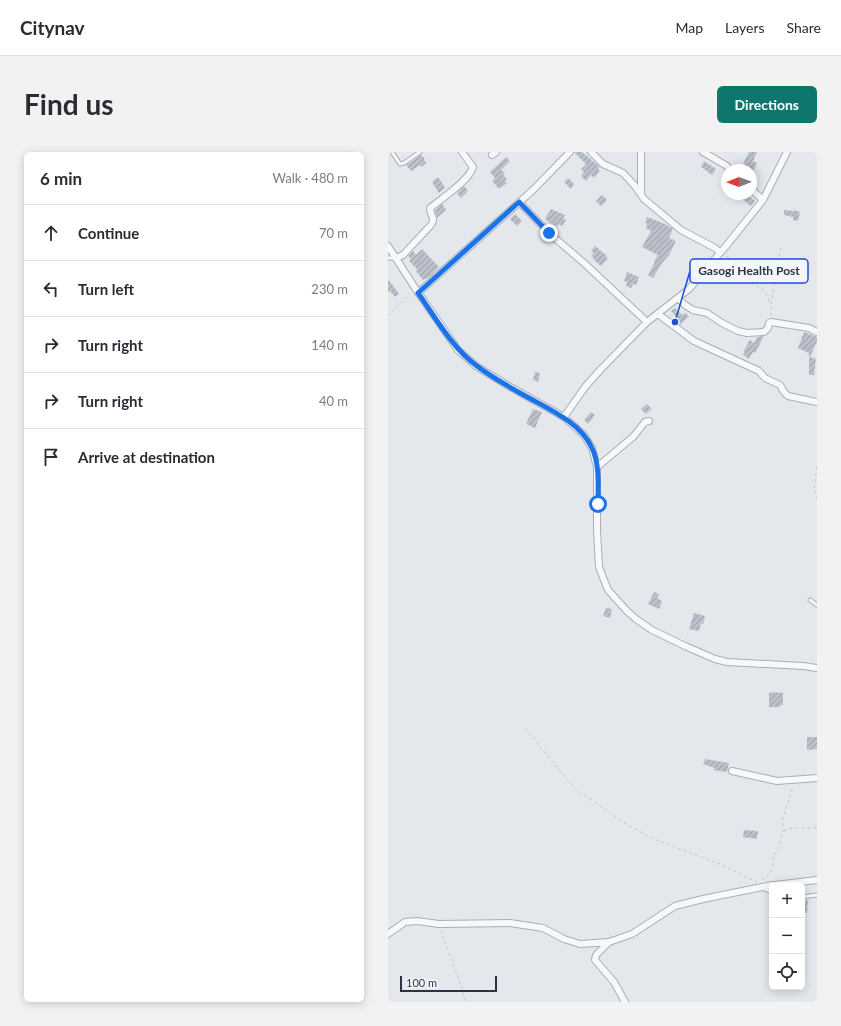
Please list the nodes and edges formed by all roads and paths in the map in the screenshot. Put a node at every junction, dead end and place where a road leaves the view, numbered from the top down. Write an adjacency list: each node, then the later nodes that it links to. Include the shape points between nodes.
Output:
1 (392, 152): 2 (lane, via 400,164)
2 (420, 152)
3 (462, 152): 18 (street, via 473,167 472,171 465,180 430,208 434,222 432,225 403,256)
4 (570, 152): 13 (street)
5 (591, 152): 10 (street, via 603,164 623,174)
6 (641, 152): 10 (street)
7 (703, 152): 9 (street)
8 (787, 152): 12 (street)
9 (724, 164)
10 (641, 193): 16 (street, via 644,199 680,230)
11 (757, 194): 12 (street)
12 (763, 200): 16 (street)
13 (519, 202): 19 (street); 24 (street, via 549,233)
14 (388, 246): 18 (street)
15 (781, 248): 21 (path)
16 (720, 252): 20 (street, via 689,289); 21 (path, via 736,265 751,283 764,290)
17 (388, 258): 18 (lane)
18 (396, 258): 19 (street)
19 (417, 291): 23 (path); 28 (street, via 458,350 476,366)
20 (678, 298): 22 (street); 25 (street, via 693,310 707,313 747,334 764,332)
21 (771, 304): 25 (path)
22 (658, 314): 24 (street); 27 (street, via 694,341 746,365 780,385 788,396)
23 (388, 316)
24 (647, 322): 28 (street, via 585,387)
25 (771, 322): 26 (street, via 809,328)
26 (817, 332)
27 (817, 402)
28 (564, 417): 30 (street, via 584,435 592,448)
29 (649, 421): 30 (street)
30 (598, 467): 35 (street, via 599,567 608,590 636,619 652,630 715,659)
31 (817, 467): 32 (path, via 814,488)
32 (817, 499)
33 (810, 600): 34 (lane)
34 (817, 605)
35 (817, 668)
36 (525, 728): 44 (path, via 576,789 628,825 649,837 722,865)
37 (732, 771): 39 (street, via 777,781)
38 (817, 778): 39 (street)
39 (799, 779): 41 (path, via 794,784 783,818)
40 (817, 827): 41 (path)
41 (783, 831): 44 (path, via 771,872)
42 (817, 880): 43 (street)
43 (800, 882)
44 (760, 885): 45 (street); 46 (lane); 51 (street, via 675,906 632,934)
45 (769, 885)
46 (769, 890)
47 (817, 895): 48 (lane)
48 (805, 897)
49 (439, 924): 50 (street, via 405,922); 51 (street, via 510,923 543,928 580,944); 52 (path, via 458,973)
50 (388, 934)
51 (609, 942): 53 (street, via 596,954 596,960 614,982)
52 (465, 1002)
53 (624, 1002)

